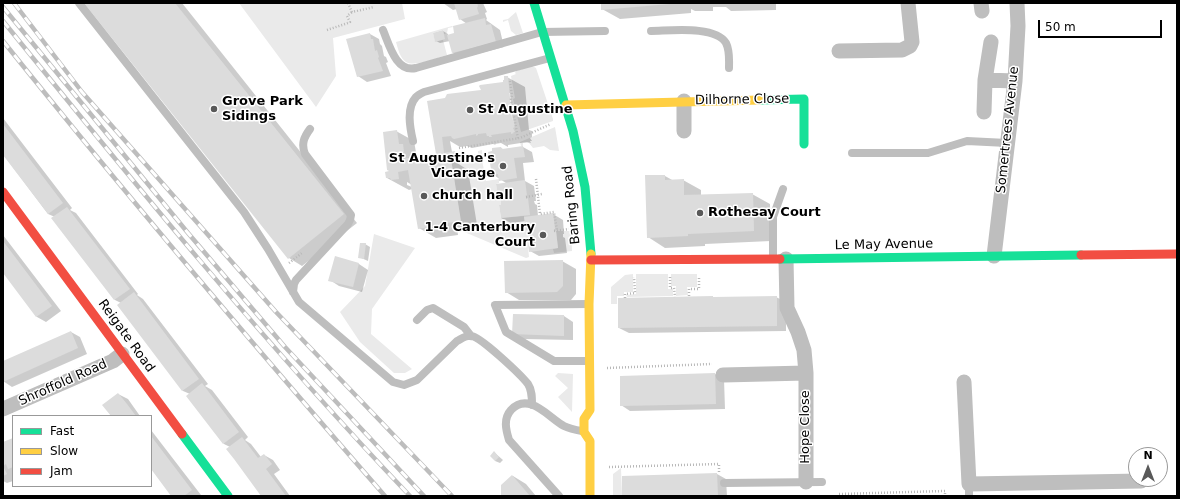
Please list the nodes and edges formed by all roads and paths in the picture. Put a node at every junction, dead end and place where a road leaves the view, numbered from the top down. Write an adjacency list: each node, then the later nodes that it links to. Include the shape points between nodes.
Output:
1 (79, 3): 38 (lane, via 244,212)
2 (348, 3): 7 (path)
3 (534, 3): 12 (street, Baring Road)
4 (908, 3): 14 (street, via 912,42 910,46 902,50)
5 (1017, 3): 19 (street, Somertrees Avenue)
6 (374, 7): 7 (path)
7 (352, 12): 8 (path, via 348,16 350,22)
8 (327, 30)
9 (383, 30): 12 (lane, via 397,60 408,69)
10 (651, 30): 16 (lane, via 692,30 715,34 727,44)
11 (605, 31): 12 (lane)
12 (542, 32): 15 (street, Baring Road)
13 (991, 42): 18 (street)
14 (838, 51)
15 (551, 58): 17 (lane); 21 (street, Baring Road)
16 (729, 68)
17 (509, 69): 26 (path); 27 (lane, via 416,96 410,116)
18 (986, 80): 19 (street); 22 (street)
19 (1015, 81): 28 (street, Somertrees Avenue)
20 (684, 101): 21 (street, Dilhorne Close); 25 (street, Dilhorne Close); 29 (street, Dilhorne Close, via 804,99)
21 (566, 105): 43 (street, Baring Road, via 585,187)
22 (984, 112)
23 (552, 123): 26 (path)
24 (310, 129): 47 (lane, via 304,137 305,154 351,215 348,224 296,280)
25 (684, 131)
26 (518, 139): 30 (path)
27 (413, 141)
28 (1007, 143): 31 (lane, via 967,141 928,153); 41 (street, Somertrees Avenue)
29 (804, 144)
30 (459, 148)
31 (852, 153)
32 (536, 179): 35 (path)
33 (783, 189): 42 (lane, via 773,217)
34 (3, 192): 54 (street, Reigate Road)
35 (540, 195): 36 (path); 37 (path, via 540,214 554,212 555,230)
36 (526, 197)
37 (575, 229)
38 (268, 249): 39 (path, via 273,246 289,264); 47 (lane)
39 (307, 250)
40 (1177, 254): 41 (street, Le May Avenue)
41 (994, 256): 42 (street, Le May Avenue)
42 (780, 259): 43 (street, Le May Avenue); 58 (street, Hope Close, via 787,308 804,350)
43 (591, 260): 51 (street, Baring Road)
44 (699, 270): 48 (path, via 699,289 689,289)
45 (634, 271): 50 (path, via 635,293 625,294)
46 (670, 271): 49 (path, via 670,288 674,288)
47 (293, 292): 53 (lane, via 299,302 393,382 399,384 404,385 417,380 457,341)
48 (689, 296)
49 (675, 297)
50 (625, 298)
51 (589, 304): 55 (street, Baring Road); 55 (lane, via 495,305 506,332 518,340 554,361)
52 (416, 320): 53 (lane, via 426,310 433,308 464,327)
53 (471, 336): 60 (lane, via 482,341 528,384 532,393)
54 (122, 354): 61 (street, Shroffold Road, via 99,367); 76 (street, Reigate Road)
55 (589, 361): 62 (street, Baring Road)
56 (607, 368): 57 (path)
57 (720, 369): 58 (street, Hope Close)
58 (806, 373): 69 (street, Hope Close)
59 (964, 382): 74 (street)
60 (532, 404): 64 (lane, via 563,426); 77 (lane, via 517,405 511,410 507,416 506,431 509,440)
61 (3, 409)
62 (590, 410): 63 (street); 64 (street, Baring Road, via 584,419)
63 (597, 418)
64 (584, 432): 66 (street)
65 (597, 434): 66 (street)
66 (590, 441): 78 (street)
67 (608, 467): 68 (path, via 719,464)
68 (719, 476)
69 (806, 482): 70 (lane, Hope Close); 72 (lane, Hope Close)
70 (822, 482)
71 (1128, 482): 73 (street)
72 (724, 483)
73 (1058, 489): 74 (street)
74 (969, 490)
75 (839, 494): 79 (path, via 945,491)
76 (226, 495)
77 (559, 496)
78 (590, 496)
79 (945, 496)

